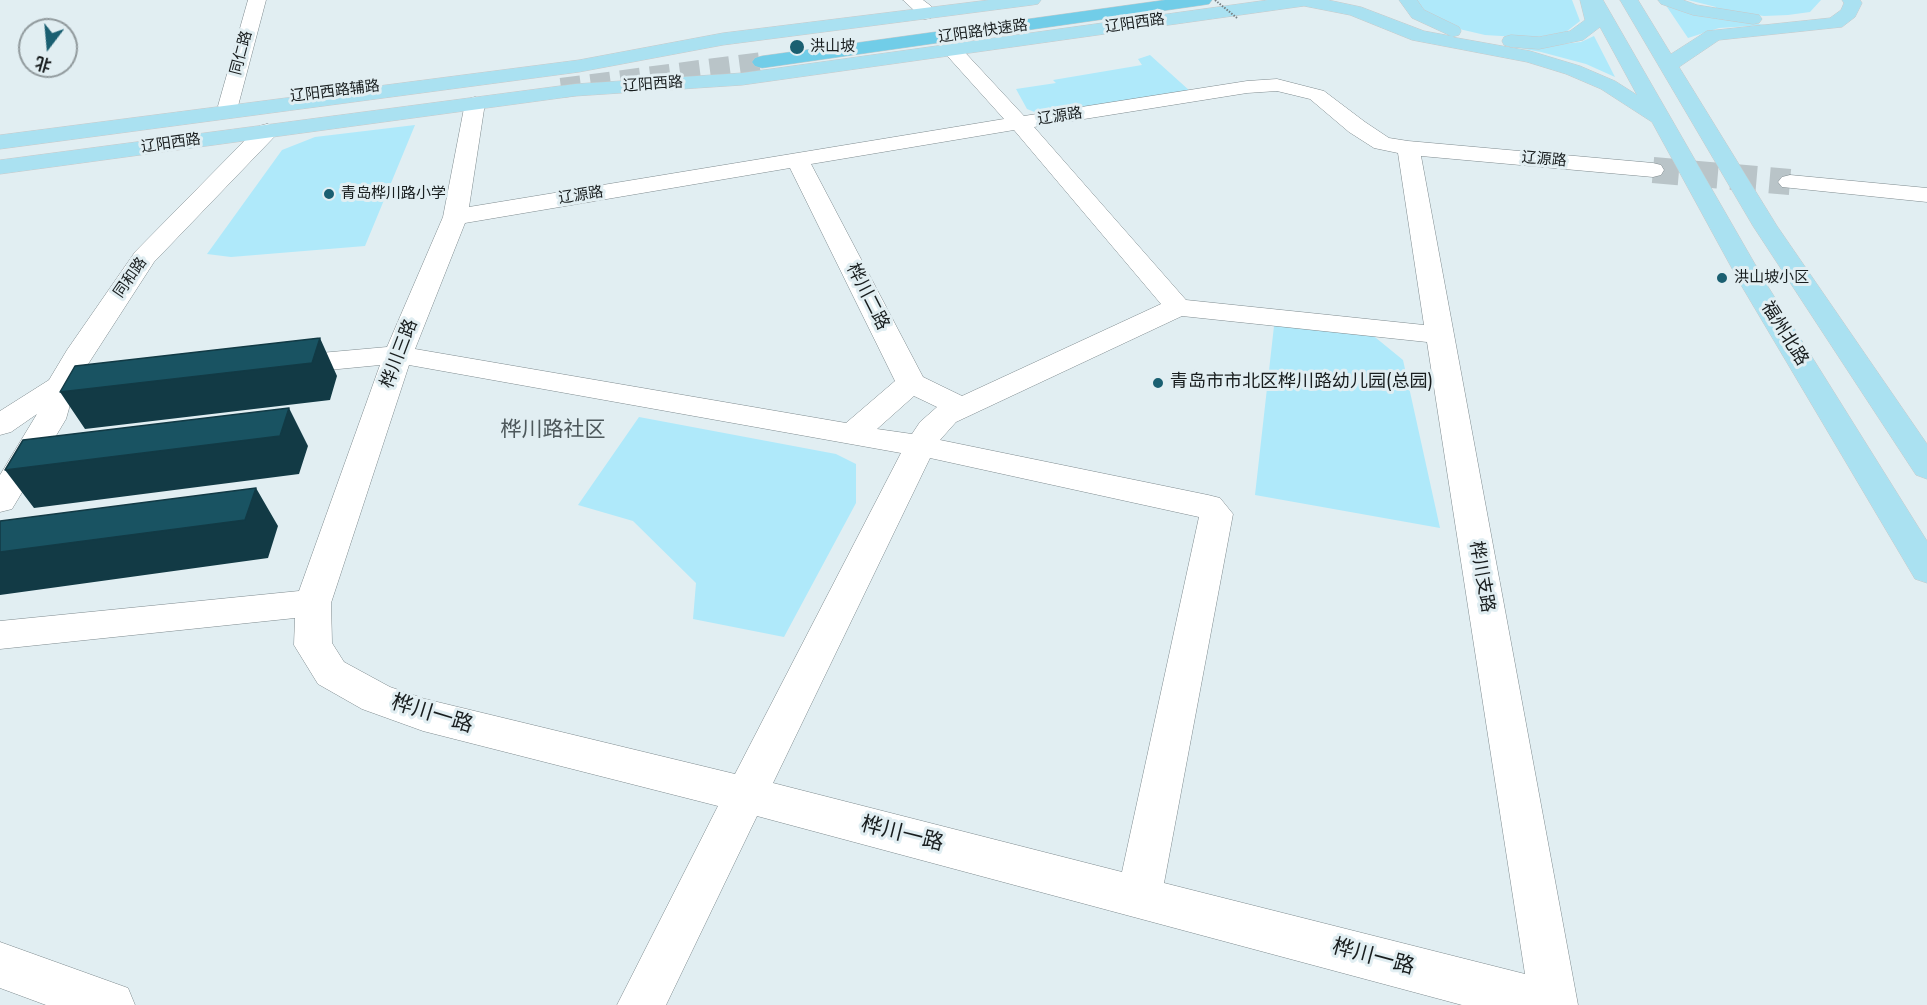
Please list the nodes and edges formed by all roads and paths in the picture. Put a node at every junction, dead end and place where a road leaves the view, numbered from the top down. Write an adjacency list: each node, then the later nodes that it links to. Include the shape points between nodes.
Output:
1 (257, 0): 20 (street, 同仁路)
2 (1032, 0): 13 (main road, 辽阳西路)
3 (1127, 0): 4 (highway, 辽阳路快速路, via 758,55)
4 (1203, 0)
5 (1215, 0): 15 (path, bridge)
6 (1304, 0): 17 (main road, 辽阳西路); 21 (main road, via 1355,11 1419,36 1530,57 1573,70 1608,85)
7 (1408, 0): 8 (main road, via 1418,14 1448,30 1485,40 1539,43 1576,36 1595,22)
8 (1589, 0)
9 (1594, 0): 21 (main road, 福州北路)
10 (1629, 0): 18 (main road)
11 (1667, 0): 14 (main road, via 1692,10 1793,21)
12 (1851, 0): 18 (main road, via 1850,13 1835,23 1714,35)
13 (919, 7): 16 (main road, 辽阳西路)
14 (1828, 8)
15 (1237, 18)
16 (671, 49): 20 (main road, 辽阳西路辅路)
17 (952, 50): 19 (main road, 辽阳西路, via 742,79 575,90); 22 (street)
18 (1668, 65): 44 (main road, via 1765,226)
19 (475, 103): 23 (main road, 辽阳西路); 32 (street, 桦川三路)
20 (218, 110): 24 (main road, 辽阳西路辅路); 25 (main road, 辽阳西路)
21 (1663, 120): 46 (main road, 福州北路, via 1754,285)
22 (1019, 123): 26 (street, 辽源路, via 1277,85 1317,95 1382,143); 27 (street, 辽源路); 33 (street)
23 (267, 131): 28 (main road, 辽阳西路); 39 (street, 同和路, via 144,257)
24 (0, 135)
25 (0, 142)
26 (1408, 148): 29 (street, 辽源路); 34 (street, 桦川支路)
27 (797, 160): 32 (street, 辽源路); 38 (street, 桦川二路)
28 (0, 167)
29 (1653, 170)
30 (1790, 182): 31 (street)
31 (1927, 195)
32 (455, 217): 35 (street, 桦川三路)
33 (1178, 307): 34 (street); 40 (street)
34 (1440, 335): 54 (street, 桦川支路)
35 (398, 355): 36 (street); 42 (street); 47 (street, 桦川三路)
36 (258, 368)
37 (130, 379): 39 (street)
38 (911, 383): 40 (street); 42 (street)
39 (60, 386): 41 (street, 同和路); 45 (street, via 51,419)
40 (962, 407): 43 (street, via 945,415)
41 (0, 425)
42 (852, 434): 43 (street)
43 (920, 446): 49 (street); 50 (street, via 1208,506 1216,514)
44 (1927, 468)
45 (3, 489)
46 (1927, 570)
47 (313, 603): 48 (street); 49 (street, 桦川一路, via 313,645 331,673 376,698 423,715)
48 (0, 635)
49 (747, 795): 50 (street, 桦川一路); 53 (street)
50 (1139, 897): 54 (street, 桦川一路)
51 (0, 965): 52 (street)
52 (111, 1005)
53 (641, 1005)
54 (1553, 1005)

